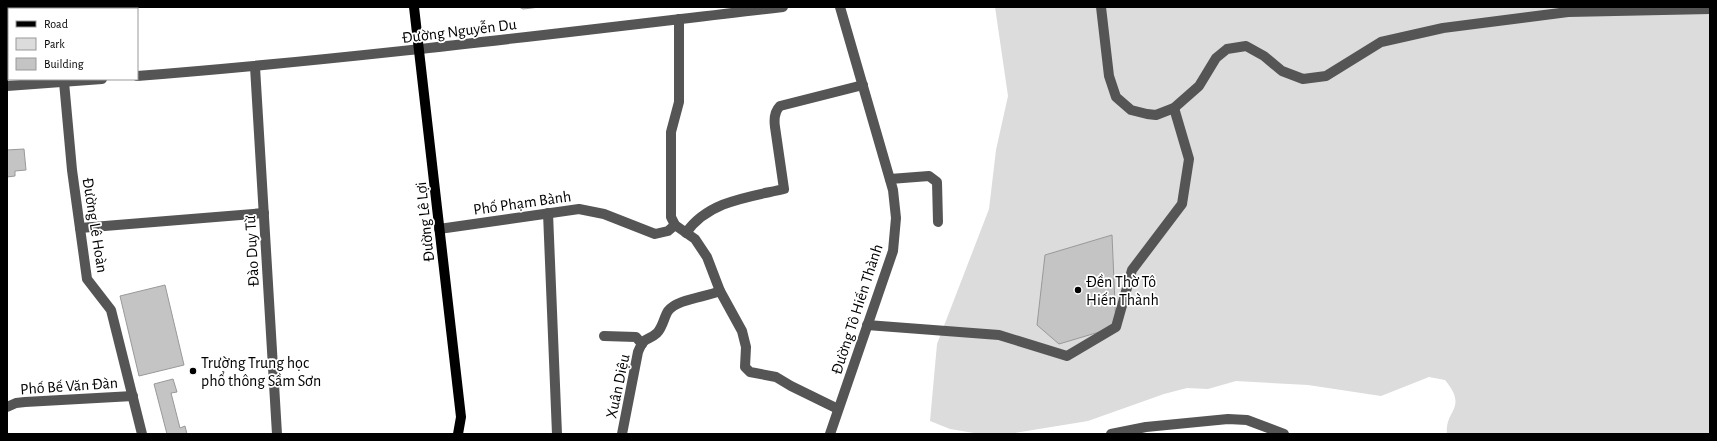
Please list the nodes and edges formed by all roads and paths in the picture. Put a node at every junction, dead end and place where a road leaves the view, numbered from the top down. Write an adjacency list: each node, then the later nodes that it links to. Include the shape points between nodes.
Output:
1 (414, 7): 7 (main road, Đường Lê Lợi)
2 (783, 7): 6 (street, Đường Nguyễn Du)
3 (840, 7): 11 (street, Đường Tô Hiến Thành)
4 (1101, 7): 13 (street, via 1109,76 1116,97 1131,110 1147,114 1156,115)
5 (1710, 9): 13 (street, via 1568,12 1444,28 1380,42 1326,76 1303,79 1282,71 1264,56 1246,46 1227,49 1216,58 1199,86)
6 (679, 19): 7 (street, Đường Nguyễn Du); 18 (street, via 679,102 671,132 671,217)
7 (419, 50): 8 (street, Đường Nguyễn Du); 20 (main road, Đường Lê Lợi)
8 (255, 67): 9 (street, Đường Nguyễn Du); 15 (street, Đào Duy Từ)
9 (138, 76)
10 (64, 80): 12 (street); 19 (street, Đường Lê Hoàn)
11 (863, 85): 14 (street, Đường Tô Hiến Thành); 21 (street, via 780,106 774,118 774,128 784,189 722,204 698,218)
12 (7, 86)
13 (1174, 108): 23 (street, via 1189,159 1182,204 1132,270 1116,327 1067,356 999,334)
14 (890, 179): 17 (street, via 929,176 934,179 937,182); 23 (street, Đường Tô Hiến Thành, via 896,218 893,251)
15 (264, 213): 19 (street); 30 (street, Đào Duy Từ)
16 (548, 213): 18 (street, Phố Phạm Bành, via 579,209 604,214 655,234 668,232); 20 (street, Phố Phạm Bành); 32 (street)
17 (938, 222)
18 (675, 225): 21 (street)
19 (80, 228): 26 (street, Đường Lê Hoàn, via 87,279 111,310)
20 (439, 229): 31 (main road, Đường Lê Lợi, via 461,417)
21 (686, 233): 22 (street, via 702,248)
22 (720, 291): 25 (street, Xuân Diệu, via 676,304 668,311 656,333); 28 (street, via 742,331 747,370 776,377)
23 (867, 325): 28 (street, Đường Tô Hiến Thành)
24 (604, 336): 25 (street, Xuân Diệu, via 636,337)
25 (642, 344): 33 (street, Xuân Diệu, via 638,352)
26 (133, 396): 27 (street, Phố Bế Văn Đàn, via 25,402); 29 (street, Đường Lê Hoàn)
27 (7, 407)
28 (838, 409): 34 (street, Đường Tô Hiến Thành)
29 (142, 434)
30 (277, 434)
31 (458, 434)
32 (558, 434)
33 (622, 434)
34 (830, 434)
35 (1111, 434): 36 (street, via 1146,427 1228,419 1247,420)
36 (1284, 434)

